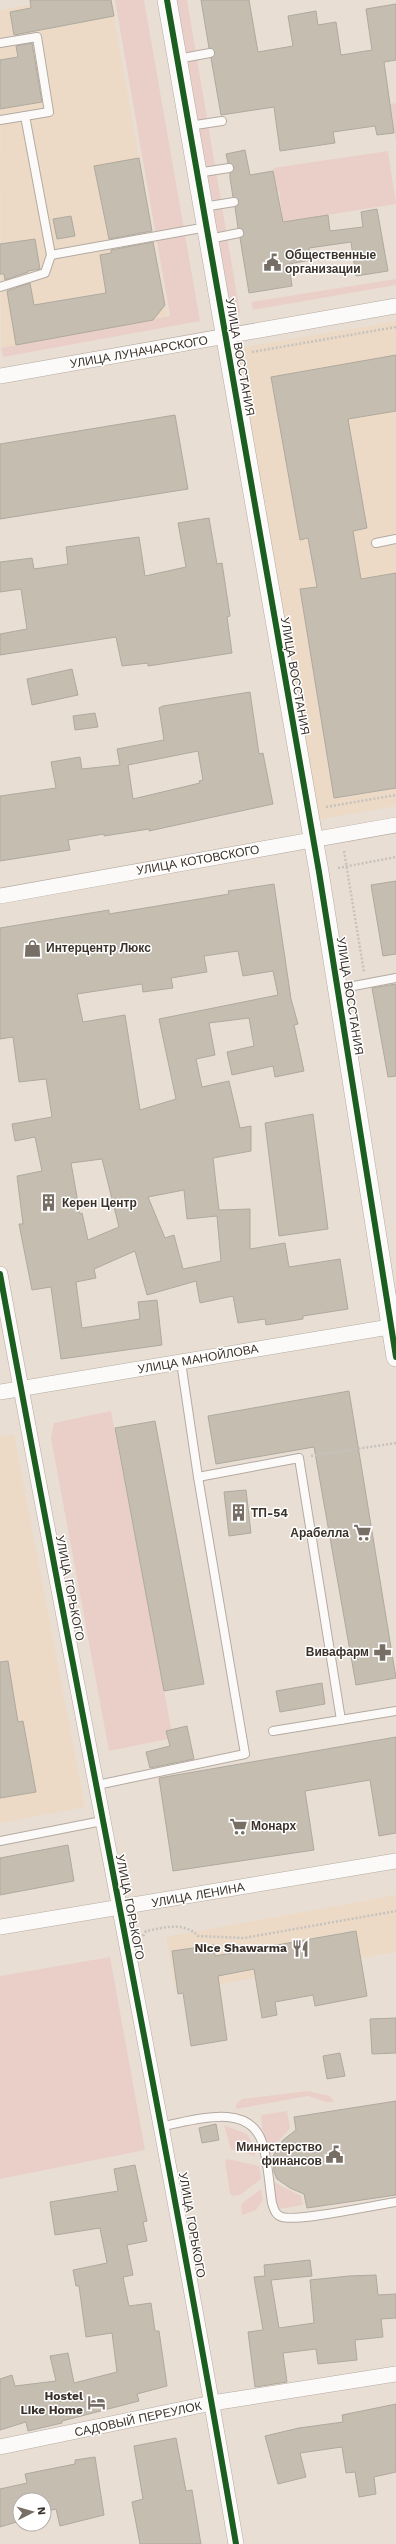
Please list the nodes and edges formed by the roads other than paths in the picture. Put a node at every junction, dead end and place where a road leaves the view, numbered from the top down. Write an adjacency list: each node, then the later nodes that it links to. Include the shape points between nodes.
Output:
1 (167, 0): 4 (street, УЛИЦА ВОССТАНИЯ)
2 (0, 43): 5 (lane, via 37,37 49,112)
3 (210, 53): 4 (lane)
4 (177, 59): 8 (street, УЛИЦА ВОССТАНИЯ)
5 (25, 116): 6 (lane); 15 (lane)
6 (0, 120)
7 (222, 121): 8 (lane)
8 (189, 126): 10 (street, УЛИЦА ВОССТАНИЯ)
9 (229, 168): 10 (lane)
10 (197, 173): 12 (street, УЛИЦА ВОССТАНИЯ)
11 (234, 202): 12 (lane)
12 (203, 207): 13 (street, УЛИЦА ВОССТАНИЯ)
13 (208, 233): 14 (lane); 15 (lane); 18 (street, УЛИЦА ВОССТАНИЯ)
14 (239, 233)
15 (51, 255): 16 (lane, via 45,273)
16 (0, 286)
17 (396, 306): 18 (street, УЛИЦА ЛУНАЧАРСКОГО)
18 (225, 336): 19 (street, УЛИЦА ЛУНАЧАРСКОГО); 23 (street, УЛИЦА ВОССТАНИЯ)
19 (0, 376)
20 (396, 539): 21 (lane)
21 (376, 543)
22 (396, 825): 23 (street, УЛИЦА КОТОВСКОГО)
23 (313, 840): 24 (street, УЛИЦА КОТОВСКОГО); 26 (street, УЛИЦА ВОССТАНИЯ)
24 (0, 896)
25 (396, 978): 26 (lane)
26 (338, 989): 28 (street, УЛИЦА ВОССТАНИЯ)
27 (0, 1274): 31 (street, УЛИЦА ГОРЬКОГО)
28 (394, 1326): 29 (street, УЛИЦА ВОССТАНИЯ); 30 (street, УЛИЦА МАНОЙЛОВА)
29 (396, 1357)
30 (181, 1362): 31 (street, УЛИЦА МАНОЙЛОВА); 33 (lane)
31 (21, 1389): 32 (street, УЛИЦА МАНОЙЛОВА); 37 (street, УЛИЦА ГОРЬКОГО)
32 (0, 1392)
33 (198, 1477): 35 (lane, via 299,1458); 37 (lane, via 245,1754)
34 (396, 1711): 35 (lane)
35 (341, 1720): 36 (lane)
36 (273, 1731)
37 (97, 1785): 38 (street, УЛИЦА ГОРЬКОГО)
38 (102, 1821): 39 (lane); 41 (street, УЛИЦА ГОРЬКОГО)
39 (0, 1840)
40 (396, 1861): 41 (street, УЛИЦА ЛЕНИНА)
41 (119, 1908): 42 (street, УЛИЦА ЛЕНИНА); 43 (street, УЛИЦА ГОРЬКОГО)
42 (0, 1927)
43 (163, 2126): 44 (lane, via 221,2117 243,2119 255,2129 262,2141 272,2203 275,2212 282,2217 304,2217); 46 (street, УЛИЦА ГОРЬКОГО)
44 (396, 2202)
45 (396, 2374): 46 (street, САДОВЫЙ ПЕРЕУЛОК)
46 (212, 2403): 47 (street, САДОВЫЙ ПЕРЕУЛОК); 48 (street, УЛИЦА ГОРЬКОГО)
47 (0, 2447)
48 (236, 2544)

